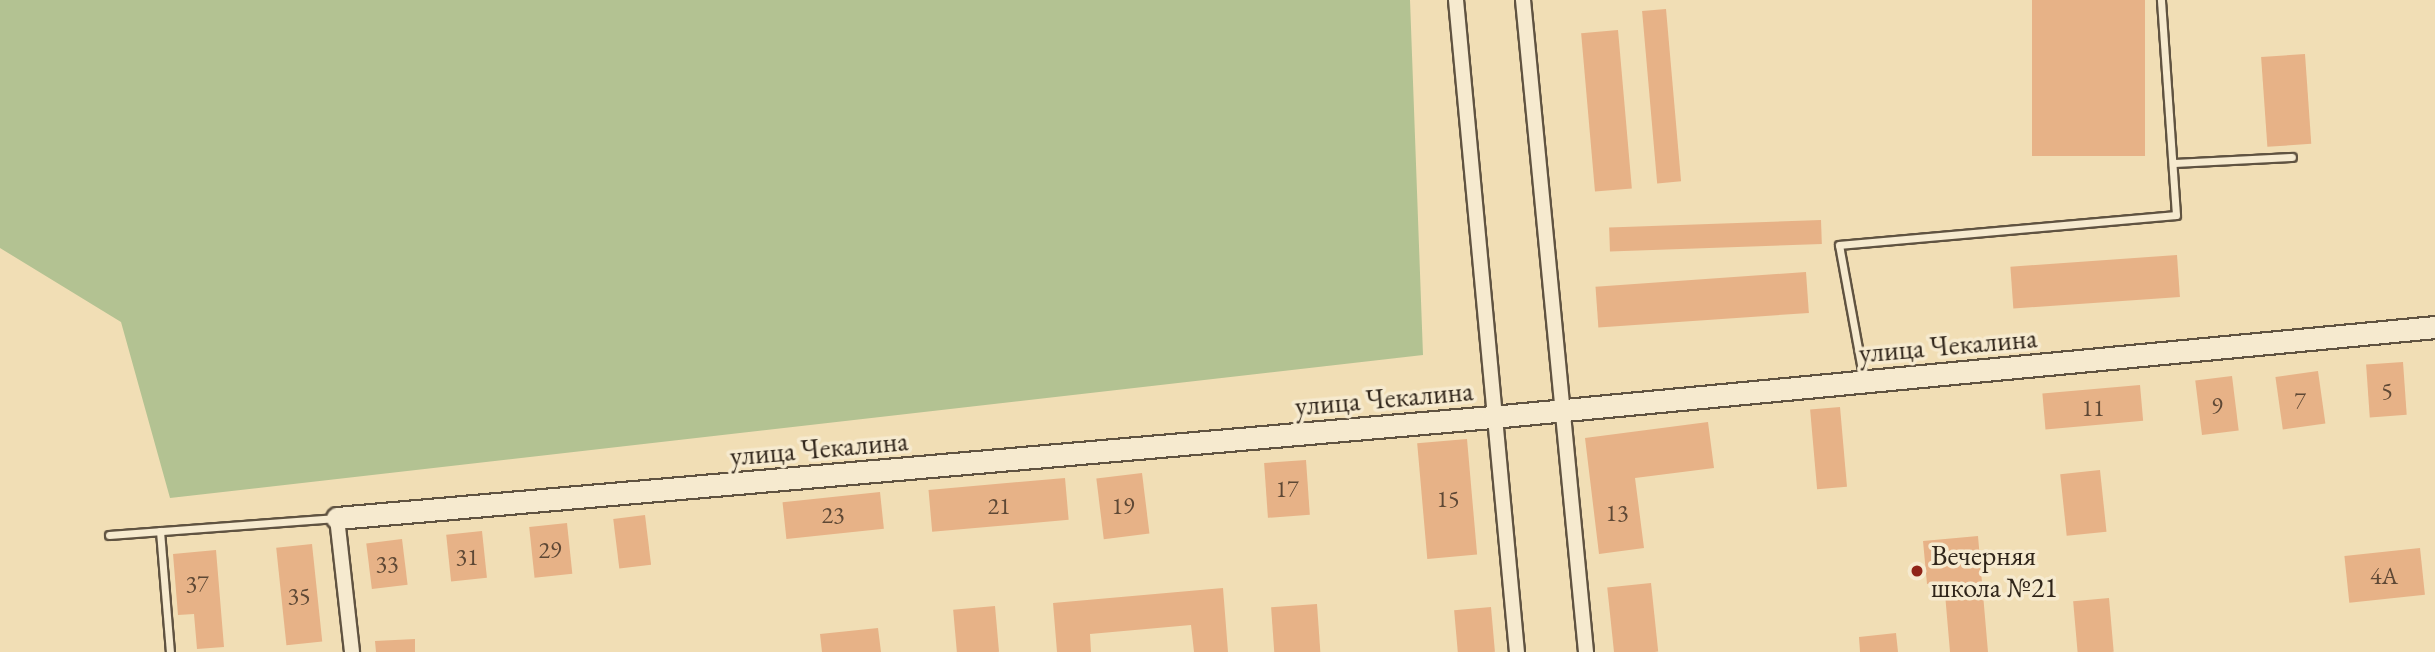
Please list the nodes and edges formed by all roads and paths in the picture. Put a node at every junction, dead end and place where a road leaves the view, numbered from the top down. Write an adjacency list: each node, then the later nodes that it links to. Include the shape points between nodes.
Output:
1 (1456, 0): 9 (street)
2 (1523, 0): 8 (street)
3 (2161, 0): 5 (lane)
4 (2292, 157): 5 (lane)
5 (2173, 163): 7 (lane, via 2176,215 1839,245)
6 (2435, 327): 7 (main road, улица Чекалина)
7 (1864, 381): 8 (main road, улица Чекалина)
8 (1563, 410): 9 (main road, улица Чекалина); 16 (street)
9 (1493, 417): 10 (main road, улица Чекалина); 15 (street)
10 (337, 518): 11 (lane); 14 (street)
11 (160, 531): 12 (lane); 13 (lane)
12 (109, 535)
13 (170, 652)
14 (352, 652)
15 (1517, 652)
16 (1586, 652)

